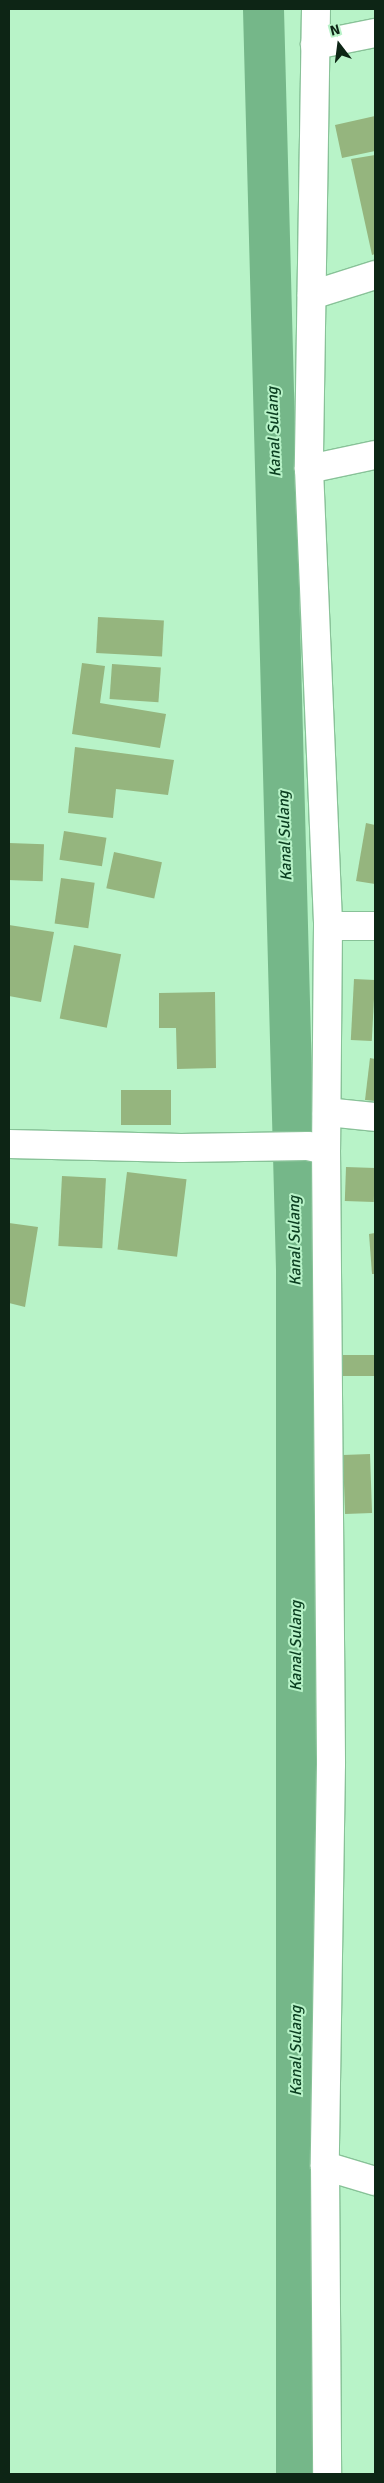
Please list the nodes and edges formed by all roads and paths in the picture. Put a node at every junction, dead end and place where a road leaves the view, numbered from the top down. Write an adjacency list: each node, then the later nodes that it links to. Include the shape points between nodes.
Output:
1 (316, 9): 3 (street)
2 (375, 34): 3 (street)
3 (316, 46): 5 (street)
4 (375, 275): 5 (street)
5 (312, 295): 7 (street)
6 (375, 455): 7 (street)
7 (309, 469): 8 (street)
8 (328, 926): 9 (street); 10 (street)
9 (375, 926)
10 (327, 1112): 11 (street); 13 (street)
11 (375, 1118)
12 (9, 1144): 13 (street)
13 (317, 1148): 14 (street, via 331,1764)
14 (325, 2166): 15 (street); 16 (street)
15 (375, 2181)
16 (327, 2474)

